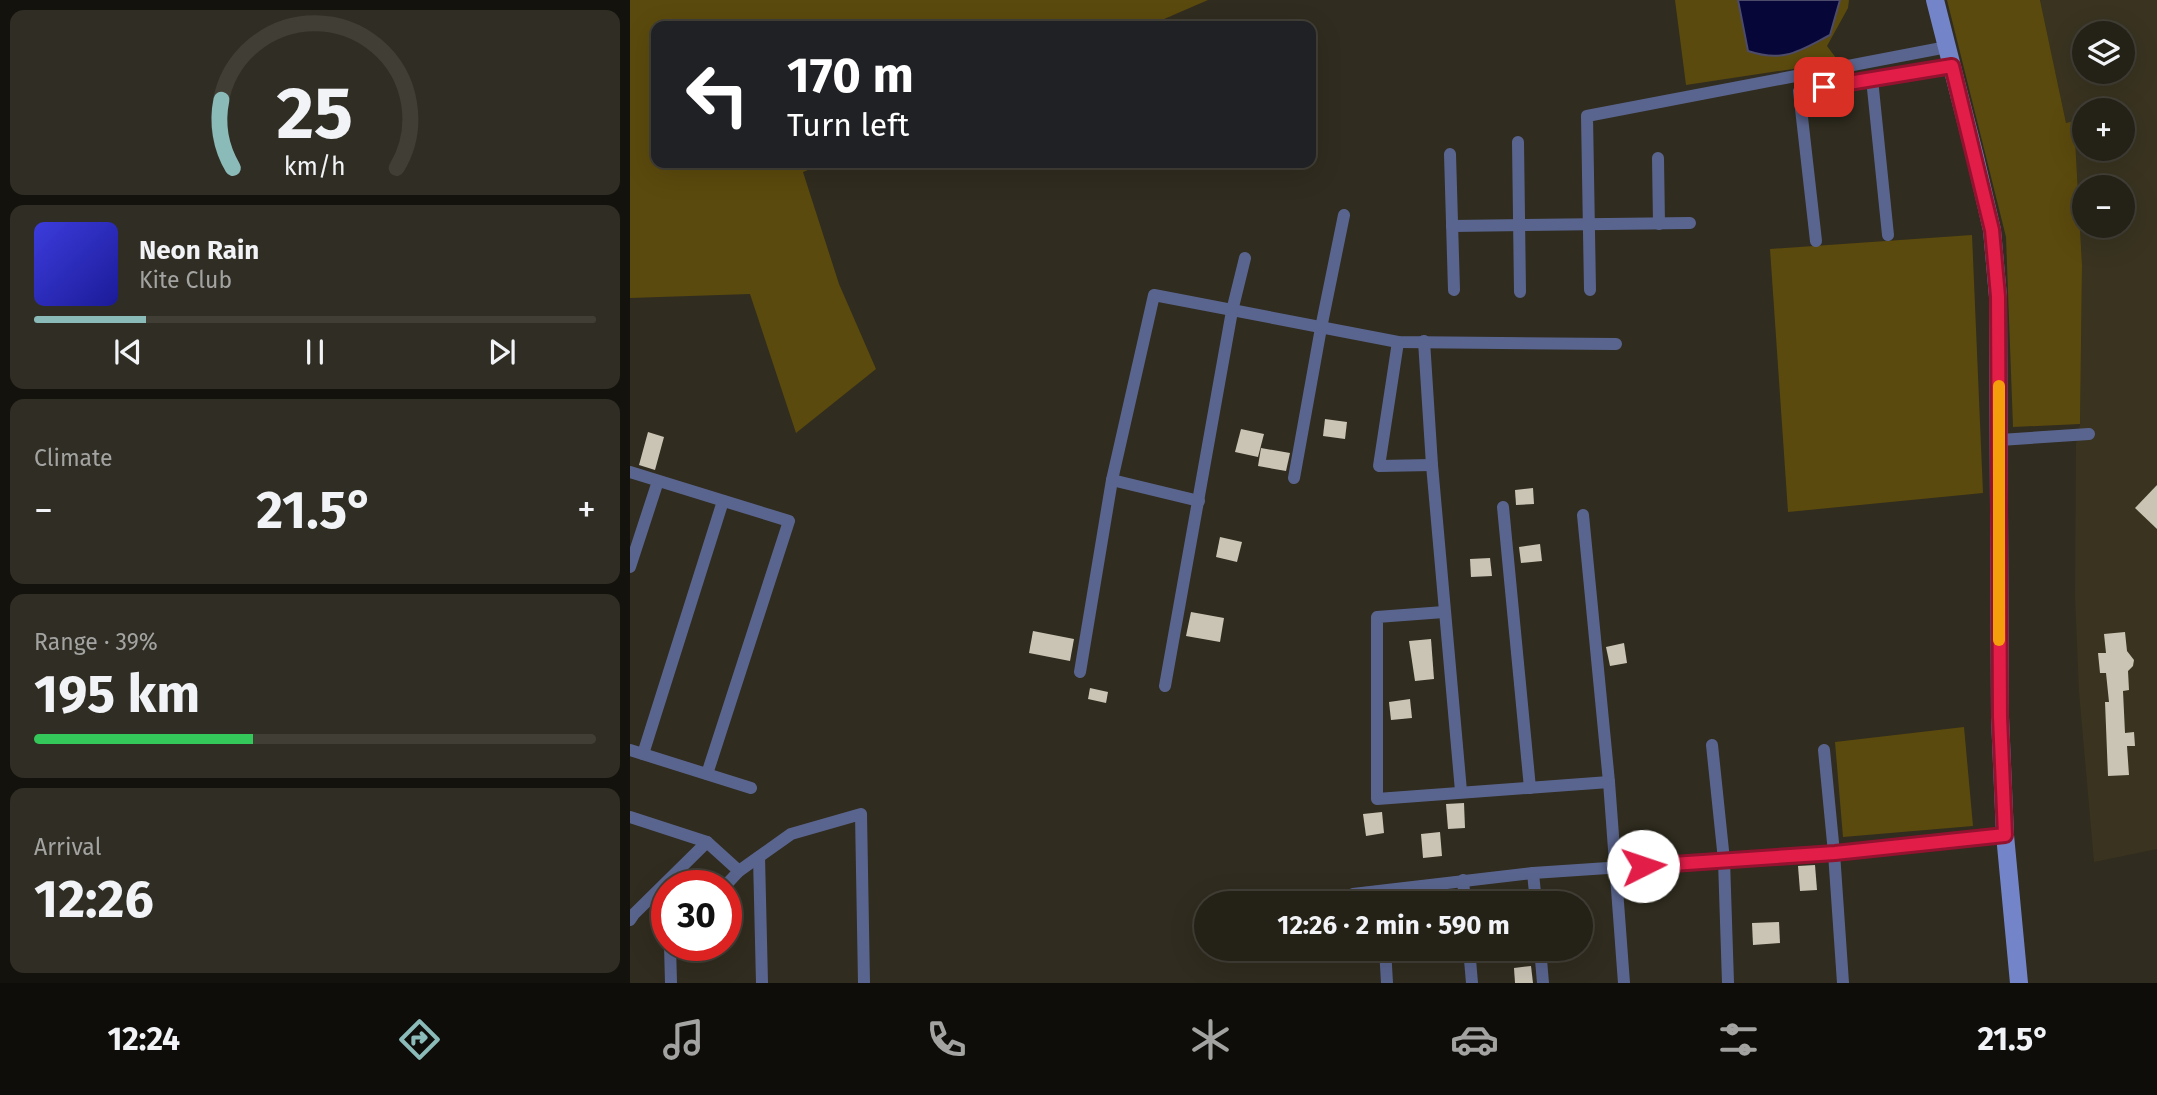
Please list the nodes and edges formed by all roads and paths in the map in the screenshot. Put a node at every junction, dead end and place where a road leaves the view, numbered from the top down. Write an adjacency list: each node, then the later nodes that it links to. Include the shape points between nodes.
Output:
1 (1935, 0): 2 (main road)
2 (1947, 47): 3 (main road); 12 (street, via 1587,116)
3 (1952, 66): 4 (street); 26 (main road, via 1992,230)
4 (1872, 79): 14 (street); 15 (street, via 1799,91)
5 (1518, 142): 11 (street)
6 (1450, 154): 13 (street)
7 (1658, 158): 10 (street)
8 (1344, 215): 21 (street)
9 (1690, 223): 10 (street)
10 (1659, 224): 12 (street)
11 (1520, 225): 12 (street); 13 (street); 19 (street)
12 (1589, 225): 18 (street)
13 (1452, 226): 17 (street)
14 (1888, 235)
15 (1816, 241)
16 (1245, 258): 20 (street)
17 (1454, 290)
18 (1590, 290)
19 (1520, 292)
20 (1232, 312): 21 (street); 30 (street, via 1154,295); 33 (street)
21 (1321, 328): 23 (street); 29 (street)
22 (1424, 341): 23 (street); 24 (street); 27 (street)
23 (1398, 342): 27 (street, via 1379,466)
24 (1616, 344)
25 (2089, 434): 26 (street)
26 (2000, 440): 49 (main road, via 2000,717)
27 (1432, 465): 37 (street)
28 (630, 472): 31 (street)
29 (1294, 478)
30 (1112, 480): 33 (street); 38 (street)
31 (658, 481): 32 (street); 36 (street)
32 (723, 501): 42 (street); 43 (street, via 789,521)
33 (1199, 501): 39 (street)
34 (1503, 507): 46 (street)
35 (1583, 515): 44 (street)
36 (630, 567)
37 (1444, 612): 47 (street); 47 (street, via 1377,617 1377,799)
38 (1080, 672)
39 (1165, 686)
40 (1712, 745): 53 (street)
41 (1824, 750): 51 (street)
42 (636, 752): 43 (street)
43 (707, 774): 45 (street)
44 (1609, 782): 46 (street); 54 (street)
45 (751, 788)
46 (1530, 788): 47 (street)
47 (1461, 791)
48 (630, 817): 50 (street)
49 (2005, 835): 51 (street); 76 (main road)
50 (707, 842): 55 (street); 62 (street)
51 (1835, 853): 53 (street); 75 (street)
52 (759, 857): 56 (street); 68 (street); 69 (street, via 791,834 861,814)
53 (1724, 860): 54 (street); 74 (street)
54 (1616, 867): 57 (street); 73 (street)
55 (738, 870)
56 (740, 870)
57 (1534, 873): 58 (street); 61 (street)
58 (1463, 880): 59 (street); 60 (street)
59 (1411, 891)
60 (1464, 891)
61 (1535, 891)
62 (630, 920)
63 (670, 961): 67 (street)
64 (1386, 961): 70 (street)
65 (1470, 961): 71 (street)
66 (1541, 961): 72 (street)
67 (671, 983)
68 (762, 983)
69 (864, 983)
70 (1387, 983)
71 (1472, 983)
72 (1544, 983)
73 (1623, 983)
74 (1728, 983)
75 (1843, 983)
76 (2019, 983)

